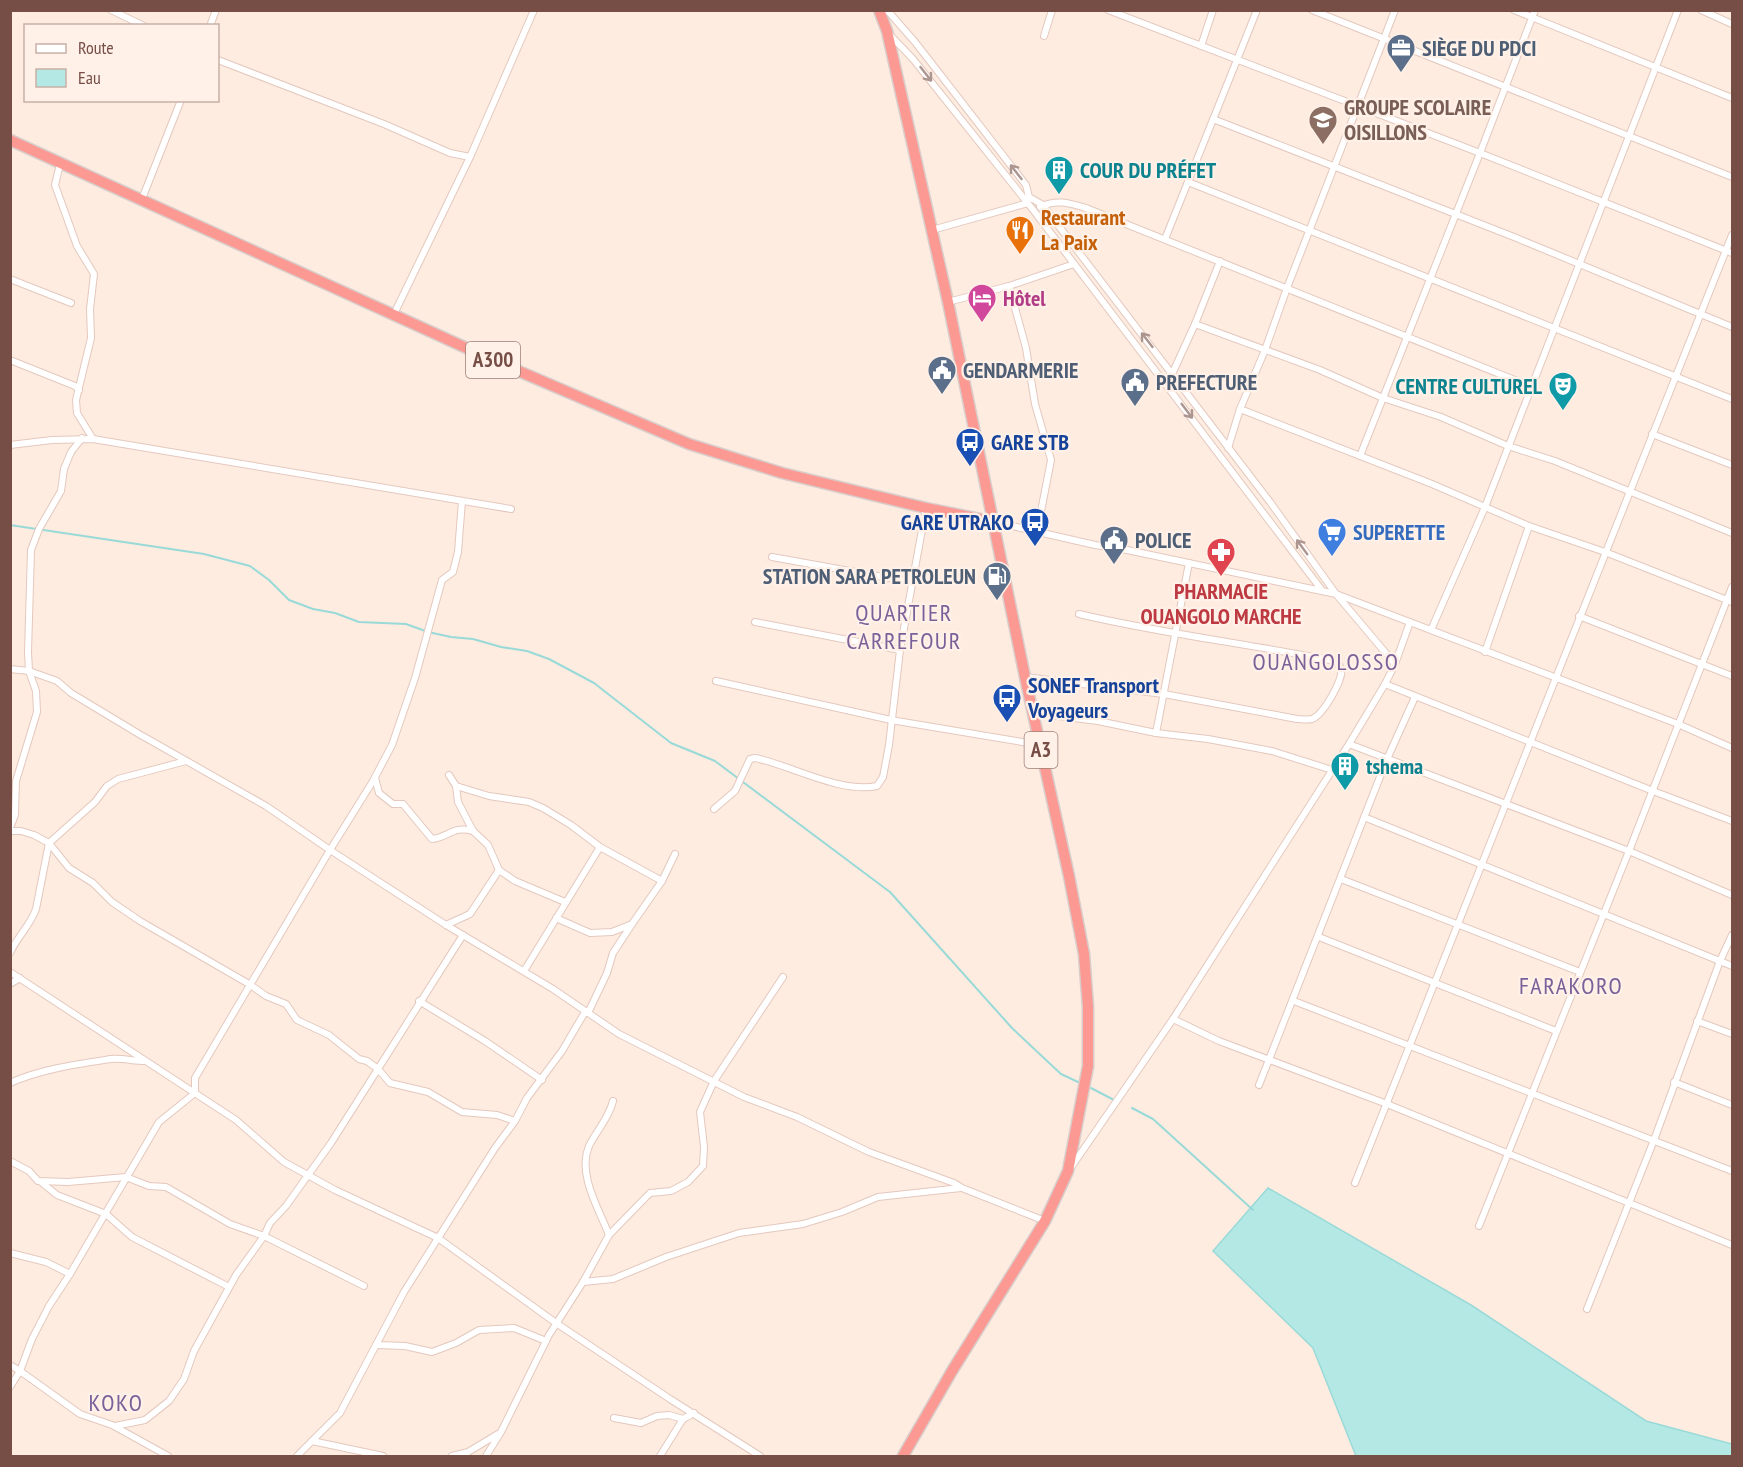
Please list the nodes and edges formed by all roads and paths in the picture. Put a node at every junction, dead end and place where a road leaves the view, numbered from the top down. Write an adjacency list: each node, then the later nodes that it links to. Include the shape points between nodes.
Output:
1 (111, 10): 15 (street)
2 (534, 10): 31 (street)
3 (874, 10): 14 (street)
4 (1052, 10): 17 (street)
5 (1108, 10): 19 (street)
6 (1213, 10): 19 (street)
7 (1257, 10): 20 (street)
8 (1312, 10): 18 (street)
9 (1395, 10): 18 (street)
10 (1514, 10): 13 (street)
11 (1678, 10): 22 (street)
12 (1701, 10): 16 (street)
13 (1533, 14): 22 (street); 23 (street)
14 (884, 18): 38 (street, one-way to 38); 39 (street, one-way to 14, via 1029,197 1026,185 915,42); 43 (highway, A3)
15 (140, 24)
16 (1732, 24)
17 (1044, 36)
18 (1384, 38): 23 (street); 26 (street)
19 (1201, 46): 20 (street)
20 (1238, 59): 26 (street); 27 (street)
21 (219, 60): 31 (street)
22 (1656, 68): 24 (street); 28 (street)
23 (1504, 87): 28 (street); 30 (street)
24 (1732, 98)
25 (180, 102): 36 (street)
26 (1358, 107): 30 (street); 33 (street)
27 (1213, 119): 33 (street); 35 (street)
28 (1629, 138): 34 (street); 37 (street)
29 (10, 140): 32 (highway, A300)
30 (1480, 153): 37 (street); 41 (street)
31 (470, 158): 56 (street)
32 (60, 164): 36 (highway, A300); 68 (street, via 55,185 76,246 92,269 94,279 91,338)
33 (1335, 166): 41 (street); 42 (street)
34 (1732, 177)
35 (1188, 182): 42 (street); 45 (street)
36 (142, 199): 56 (highway, A300)
37 (1603, 202): 46 (street); 49 (street)
38 (1028, 203): 40 (street); 43 (street)
39 (1042, 206): 40 (street); 45 (street, via 1051,202 1070,203); 64 (street, one-way to 39)
40 (1034, 211): 48 (street)
41 (1455, 214): 49 (street); 50 (street)
42 (1310, 229): 50 (street); 53 (street)
43 (932, 230): 54 (highway, A3)
44 (1732, 235): 46 (street)
45 (1165, 239): 47 (street)
46 (1730, 252): 57 (street)
47 (1220, 261): 53 (street); 58 (street)
48 (1074, 264): 52 (street); 66 (street)
49 (1578, 265): 57 (street); 59 (street)
50 (1431, 277): 59 (street); 61 (street)
51 (10, 279): 55 (street)
52 (1010, 286): 54 (street); 87 (street, via 1051,460)
53 (1287, 288): 61 (street); 62 (street)
54 (948, 302): 85 (highway, A3)
55 (71, 303)
56 (394, 314): 83 (highway, A300, via 689,444)
57 (1702, 314): 60 (street); 65 (street)
58 (1195, 324): 62 (street); 64 (street)
59 (1555, 326): 65 (street); 67 (street)
60 (1732, 327)
61 (1407, 337): 67 (street); 69 (street)
62 (1265, 350): 69 (street); 71 (street)
63 (10, 360): 68 (street)
64 (1173, 374): 66 (street); 77 (street)
65 (1675, 376): 70 (street); 72 (street)
66 (1167, 385): 94 (street, one-way to 94)
67 (1532, 387): 76 (street)
68 (79, 390): 74 (street, via 77,413)
69 (1383, 398): 76 (street, via 1441,417); 78 (street)
70 (1732, 399)
71 (1240, 409): 77 (street); 78 (street)
72 (1652, 434): 79 (street); 80 (street)
73 (82, 438): 74 (street); 75 (street); 108 (street, via 71,452 61,491 31,550)
74 (93, 439): 81 (street)
75 (10, 445)
76 (1508, 446): 80 (street, via 1556,461); 82 (street)
77 (1228, 448): 95 (street, one-way to 77)
78 (1360, 456): 82 (street)
79 (1732, 465)
80 (1630, 493): 88 (street); 89 (street)
81 (462, 501): 84 (street); 128 (street, via 453,572 442,579 406,706)
82 (1485, 507): 86 (street); 101 (street)
83 (926, 508): 85 (highway, A300); 92 (street)
84 (511, 509)
85 (995, 522): 87 (street); 109 (highway, A3)
86 (1529, 526): 89 (street); 104 (street)
87 (1037, 532): 91 (street)
88 (1732, 533)
89 (1605, 552): 96 (street); 98 (street)
90 (772, 557): 92 (street)
91 (1189, 563): 94 (street); 102 (street)
92 (911, 582): 103 (street)
93 (1732, 587): 96 (street)
94 (1321, 589): 95 (street)
95 (1336, 594): 100 (street); 105 (street)
96 (1730, 601): 106 (street)
97 (1079, 614): 102 (street)
98 (1579, 616): 106 (street); 111 (street)
99 (755, 622): 103 (street)
100 (1410, 622): 101 (street); 105 (street)
101 (1431, 630): 104 (street)
102 (1176, 635): 114 (street); 114 (street, via 1335,661 1341,673 1322,712 1312,719)
103 (900, 650): 117 (street)
104 (1485, 652): 111 (street)
105 (1395, 664): 113 (street)
106 (1701, 664): 110 (street); 118 (street)
107 (10, 669): 108 (street)
108 (29, 671): 125 (street, via 57,681); 135 (street, via 36,691 37,712 16,781 15,815)
109 (1025, 676): 114 (street); 116 (highway, A3)
110 (1732, 676)
111 (1555, 677): 118 (street); 120 (street)
112 (716, 681): 117 (street)
113 (1385, 684): 115 (street); 121 (street)
114 (1164, 694): 119 (street)
115 (1415, 697): 120 (street); 124 (street)
116 (1033, 713): 119 (street); 122 (highway, A3)
117 (891, 720): 122 (street); 132 (street, via 883,777 877,786 867,788 826,780 755,758 744,767 735,791)
118 (1678, 724): 123 (street); 130 (street)
119 (1156, 733): 126 (street, via 1272,752)
120 (1530, 742): 130 (street); 131 (street)
121 (1349, 744): 124 (street); 126 (street)
122 (1040, 745): 194 (highway, A3, via 1084,954 1087,997 1088,1066)
123 (1732, 748)
124 (1387, 759): 131 (street); 133 (street)
125 (186, 761): 137 (street, via 118,779); 139 (street, via 266,806)
126 (1332, 770): 171 (street)
127 (449, 775): 129 (street)
128 (375, 777): 136 (street, via 379,792 393,804 403,804 432,839 465,828); 139 (street)
129 (456, 786): 136 (street, via 458,802); 138 (street, via 530,802)
130 (1653, 791): 134 (street); 140 (street)
131 (1506, 803): 140 (street); 142 (street)
132 (714, 808)
133 (1364, 817): 142 (street); 144 (street)
134 (1732, 821)
135 (10, 830): 137 (street)
136 (473, 831): 143 (street, via 488,845)
137 (49, 843): 156 (street, via 36,909); 167 (street, via 69,868 93,883 112,902)
138 (600, 847): 145 (street); 147 (street)
139 (330, 850): 152 (street); 167 (street)
140 (1629, 851): 146 (street); 148 (street)
141 (675, 854): 145 (street)
142 (1482, 865): 148 (street); 151 (street)
143 (499, 870): 147 (street, via 514,881); 152 (street, via 470,914)
144 (1341, 879): 151 (street); 155 (street)
145 (662, 881): 150 (street)
146 (1732, 895)
147 (565, 902): 149 (street)
148 (1602, 915): 157 (street); 161 (street)
149 (556, 918): 150 (street, via 590,933 612,932); 159 (street)
150 (632, 924): 170 (street, via 613,953)
151 (1459, 924): 161 (street); 165 (street)
152 (446, 925): 153 (street)
153 (463, 935): 159 (street); 168 (street)
154 (1732, 935): 157 (street)
155 (1319, 937): 165 (street); 169 (street)
156 (10, 953)
157 (1720, 961): 158 (street); 172 (street)
158 (1732, 966)
159 (524, 971): 170 (street)
160 (10, 972): 163 (street)
161 (1580, 972): 173 (street)
162 (783, 977): 180 (street)
163 (20, 978): 164 (street); 166 (street); 177 (street)
164 (10, 979)
165 (1436, 983): 173 (street); 175 (street)
166 (10, 984)
167 (249, 984): 178 (street, via 286,1004 297,1020 329,1035); 184 (street, via 195,1078)
168 (419, 1001): 178 (street); 179 (street)
169 (1294, 1001): 175 (street); 176 (street)
170 (587, 1013): 179 (street); 180 (street, via 619,1034)
171 (1173, 1018): 176 (street); 194 (street)
172 (1697, 1021): 174 (street); 181 (street)
173 (1556, 1031): 185 (street)
174 (1732, 1034)
175 (1409, 1047): 185 (street); 187 (street)
176 (1268, 1060): 183 (street); 187 (street)
177 (146, 1061): 182 (street, via 113,1059 60,1068); 184 (street)
178 (378, 1069): 189 (street, via 390,1083 428,1092 462,1112); 195 (street)
179 (542, 1080): 189 (street)
180 (714, 1081): 199 (street, via 869,1152); 204 (street, via 700,1112 703,1166 688,1182 671,1191 650,1193)
181 (1674, 1082): 188 (street); 190 (street)
182 (10, 1083)
183 (1259, 1085)
184 (195, 1093): 195 (street, via 237,1120 284,1162); 196 (street, via 159,1122)
185 (1531, 1094): 190 (street); 191 (street)
186 (613, 1101): 204 (street, via 588,1147 585,1172)
187 (1387, 1104): 191 (street); 198 (street)
188 (1732, 1105)
189 (515, 1121): 206 (street)
190 (1654, 1140): 193 (street); 200 (street)
191 (1508, 1154): 200 (street); 203 (street)
192 (10, 1161): 197 (street)
193 (1732, 1171)
194 (1068, 1172): 202 (highway, A3)
195 (308, 1175): 205 (street); 206 (street)
196 (126, 1177): 197 (street); 201 (street); 205 (street, via 149,1186 166,1187 230,1224)
197 (40, 1181): 201 (street, via 57,1195)
198 (1355, 1183)
199 (962, 1188): 202 (street); 210 (street, via 878,1197 803,1224 739,1233 613,1279)
200 (1628, 1201): 207 (street); 213 (street)
201 (105, 1214): 209 (street); 212 (street, via 132,1238)
202 (1045, 1221): 233 (highway, A3)
203 (1479, 1226)
204 (609, 1234): 210 (street)
205 (264, 1236): 211 (street); 212 (street)
206 (438, 1238): 214 (street); 216 (street)
207 (1732, 1245)
208 (10, 1253): 209 (street, via 46,1262)
209 (70, 1274): 218 (street, via 32,1339)
210 (583, 1282): 214 (street)
211 (364, 1286)
212 (229, 1287): 223 (street, via 194,1351 184,1379 169,1401 145,1420)
213 (1587, 1309)
214 (556, 1323): 215 (street); 220 (street)
215 (546, 1341): 216 (street, via 514,1328 479,1330 432,1352); 224 (street)
216 (376, 1345): 225 (street, via 340,1413)
217 (10, 1365): 218 (street)
218 (21, 1371): 219 (street); 223 (street, via 80,1414)
219 (10, 1387)
220 (694, 1413): 222 (street); 232 (street)
221 (614, 1418): 222 (street, via 641,1423 669,1415)
222 (682, 1419): 231 (street)
223 (115, 1426): 226 (street)
224 (501, 1432): 229 (street, via 468,1452); 230 (street)
225 (312, 1441): 227 (street); 228 (street)
226 (168, 1456)
227 (297, 1456)
228 (383, 1456)
229 (452, 1456)
230 (486, 1456)
231 (660, 1456)
232 (760, 1456)
233 (903, 1456)

